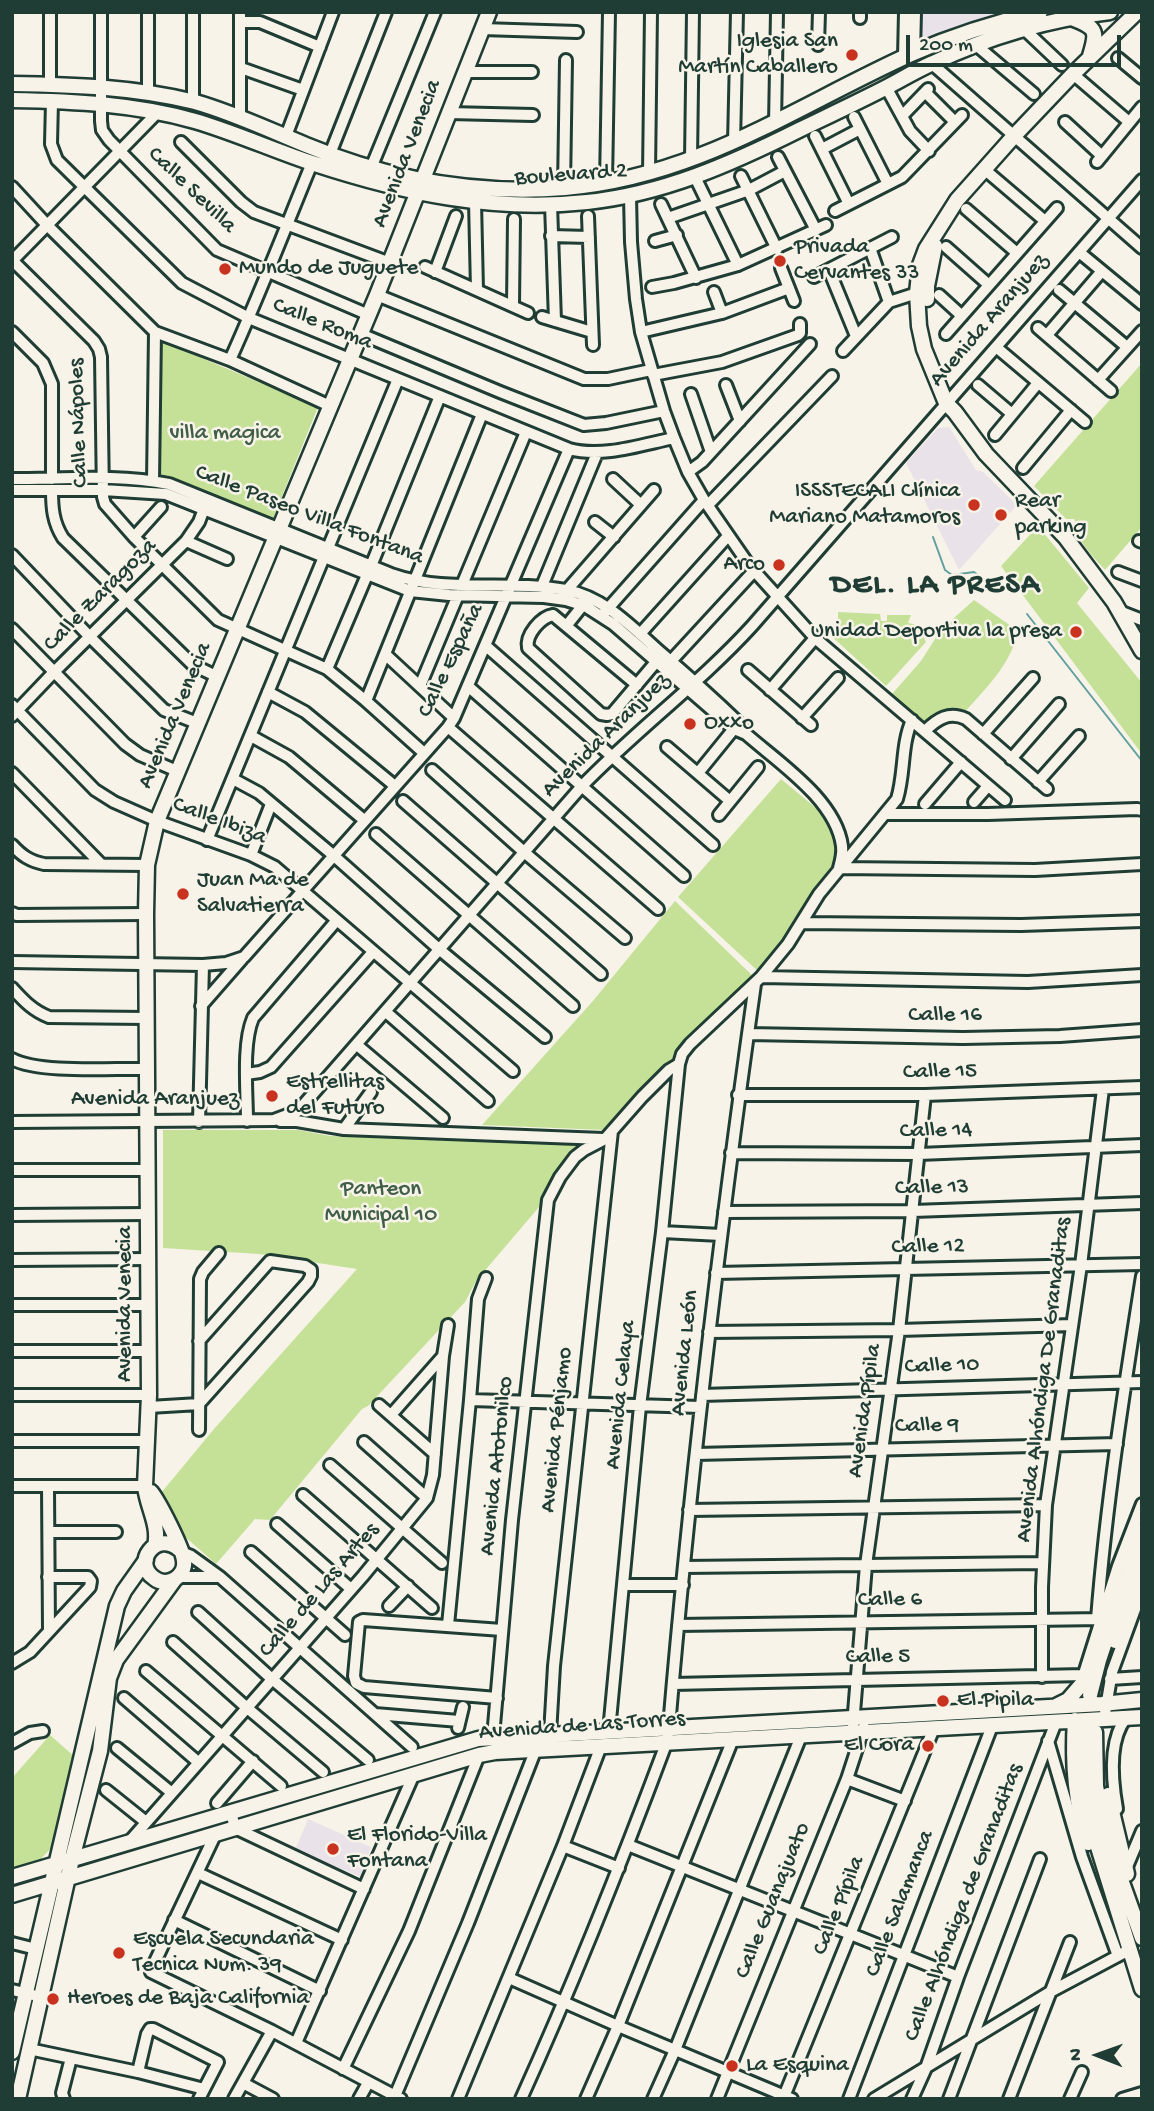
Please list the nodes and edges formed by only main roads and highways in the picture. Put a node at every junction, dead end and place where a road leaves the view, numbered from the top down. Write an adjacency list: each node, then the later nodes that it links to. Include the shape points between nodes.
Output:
1 (1040, 12): 9 (main road, Boulevard 2, via 909,55 734,143 649,174 564,188)
2 (1110, 12): 5 (main road, Boulevard 2)
3 (1137, 12): 6 (main road)
4 (484, 18): 9 (main road, Avenida Venecia)
5 (1073, 19): 6 (main road, via 1088,24 1094,32); 9 (main road, Boulevard 2, via 1024,29 931,63 739,160 658,190 551,205 475,201)
6 (1090, 58): 10 (main road, via 1068,70 957,200)
7 (12, 84): 9 (main road, Boulevard 2, via 102,87 193,102 240,116)
8 (12, 100): 9 (main road, Boulevard 2, via 101,103 157,113 204,124 312,163)
9 (419, 188): 13 (main road, Avenida Venecia, via 156,821 147,865 146,914 149,1401)
10 (937, 231): 11 (main road, via 927,286 928,325); 11 (main road, via 920,265 919,326 924,349)
11 (951, 404): 12 (main road, via 986,454 1043,512 1096,577)
12 (1142, 651)
13 (145, 1486): 15 (main road, Avenida Venecia, via 157,1533); 16 (main road, via 155,1496)
14 (1142, 1530): 20 (main road, via 1102,1650)
15 (155, 1546): 16 (main road, via 167,1543); 17 (main road)
16 (180, 1551): 19 (main road, via 183,1570)
17 (146, 1560): 19 (main road, via 154,1579); 25 (main road, via 117,1606)
18 (1142, 1562): 20 (main road)
19 (176, 1578): 25 (main road, via 116,1660 107,1687 100,1751)
20 (1094, 1695): 21 (main road); 22 (main road, via 1068,1700); 23 (main road, via 1126,1718); 24 (main road, Avenida de Las Torres); 30 (main road, via 1110,1809 1126,1866)
21 (1142, 1700)
22 (1054, 1714): 24 (main road, Avenida de Las Torres); 25 (main road, Avenida de Las Torres, via 859,1717 478,1739); 27 (main road, Avenida de Las Torres, via 992,1726 479,1755)
23 (1142, 1717)
24 (1083, 1722): 30 (main road); 30 (main road, via 1073,1765 1081,1821 1103,1887)
25 (64, 1861): 26 (main road, Avenida de Las Torres); 27 (main road); 28 (main road)
26 (12, 1877)
27 (68, 1878): 28 (main road, Avenida de Las Torres); 35 (main road)
28 (53, 1882): 29 (main road, Avenida de Las Torres); 33 (main road, via 36,1949)
29 (12, 1895)
30 (1124, 1909): 31 (main road); 32 (main road, via 1123,1953)
31 (1141, 1937)
32 (1142, 1989)
33 (19, 1991): 34 (main road)
34 (13, 2043)
35 (18, 2099)

